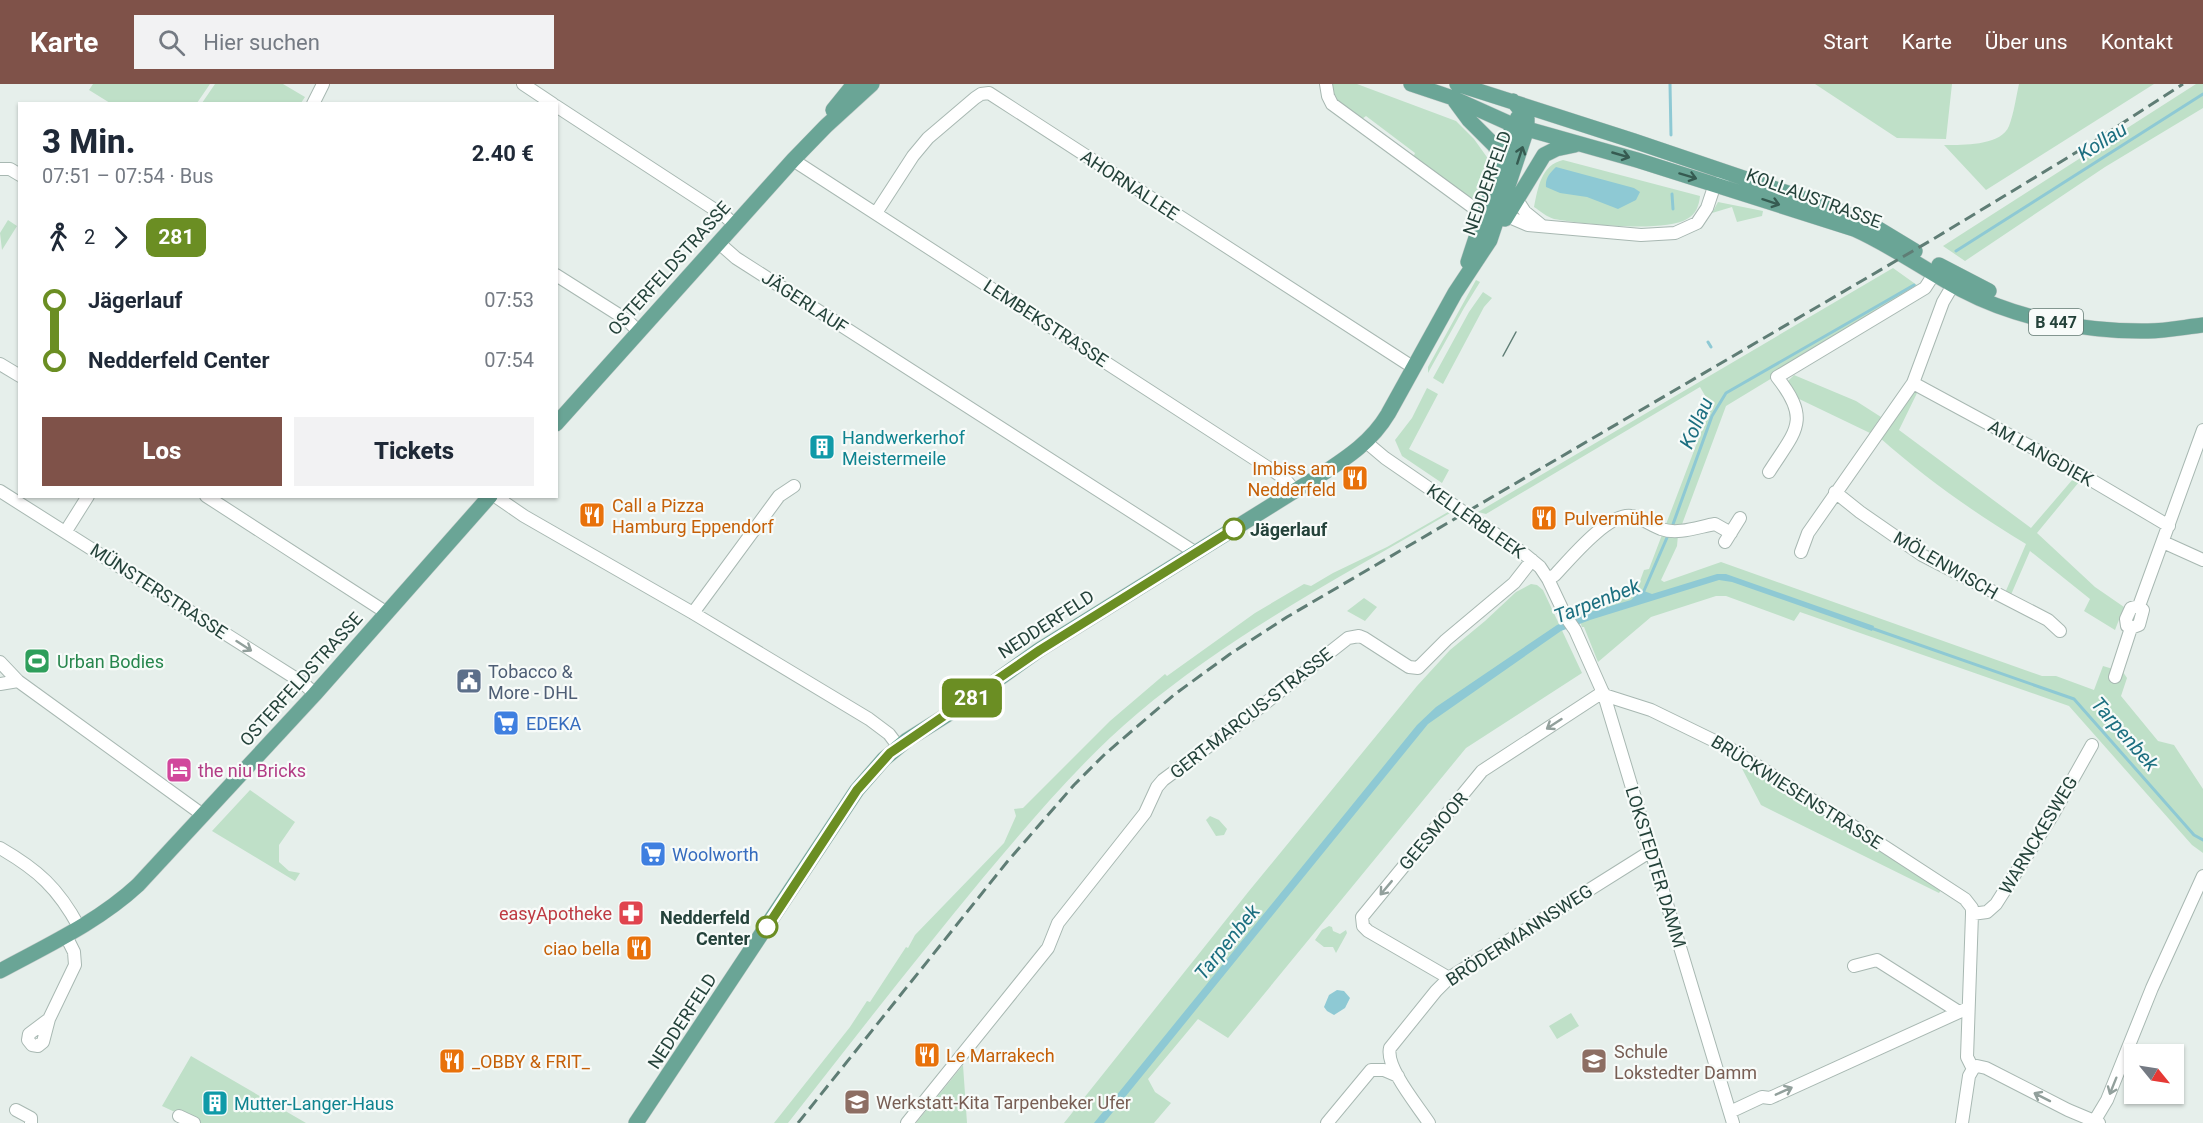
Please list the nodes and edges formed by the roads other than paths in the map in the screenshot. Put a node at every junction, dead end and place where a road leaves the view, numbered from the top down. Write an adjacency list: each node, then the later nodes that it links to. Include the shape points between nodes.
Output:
1 (323, 84): 9 (street)
2 (523, 84): 10 (street)
3 (854, 84): 14 (main road, OSTERFELDSTRASSE)
4 (872, 84): 14 (main road, OSTERFELDSTRASSE)
5 (1411, 84): 7 (main road, KOLLAUSTRASSE / B 447)
6 (1327, 88): 24 (street, via 1332,104 1478,211)
7 (1455, 91): 8 (main road, KOLLAUSTRASSE / B 447); 13 (main road, KOLLAUSTRASSE / B 447); 17 (main road, via 1469,120 1495,146)
8 (1513, 101): 12 (main road, KOLLAUSTRASSE / B 447); 13 (main road, NEDDERFELD)
9 (315, 102)
10 (550, 102)
11 (558, 107): 26 (street)
12 (1540, 110): 13 (main road, NEDDERFELD); 20 (main road, KOLLAUSTRASSE / B 447)
13 (1522, 123): 15 (main road, KOLLAUSTRASSE / B 447); 17 (main road, NEDDERFELD); 21 (main road, NEDDERFELD, one-way to 13)
14 (812, 139): 16 (main road, OSTERFELDSTRASSE)
15 (1581, 144): 22 (main road, KOLLAUSTRASSE / B 447, one-way to 22); 23 (main road, via 1546,154)
16 (793, 160): 25 (street, LEMBEKSTRASSE); 26 (main road, OSTERFELDSTRASSE)
17 (1501, 161): 24 (main road, NEDDERFELD)
18 (0, 169): 19 (street)
19 (18, 174)
20 (1734, 175): 22 (street); 33 (main road, KOLLAUSTRASSE / B 447, via 1859,219 1977,286 2017,301 2067,314 2116,320 2168,320)
21 (1512, 181): 23 (street); 24 (main road, NEDDERFELD)
22 (1715, 184): 27 (street, via 1699,221 1675,233 1605,233); 29 (main road, KOLLAUSTRASSE / B 447, one-way to 29, via 1854,229)
23 (1516, 200): 24 (main road); 27 (street)
24 (1495, 211): 27 (street, via 1521,224); 32 (main road, NEDDERFELD); 32 (main road, NEDDERFELD, via 1490,240)
25 (876, 213): 37 (street, AHORNALLEE, via 928,138 975,98 989,93); 46 (street, LEMBEKSTRASSE, via 1284,478)
26 (735, 225): 28 (main road, OSTERFELDSTRASSE)
27 (1541, 225)
28 (719, 243): 35 (main road, OSTERFELDSTRASSE); 57 (street, JÄGERLAUF, via 736,258)
29 (1934, 274): 31 (main road, KOLLAUSTRASSE / B 447); 43 (street, via 1925,288 1777,378 1798,411 1798,421)
30 (558, 276): 35 (street)
31 (1953, 285): 34 (main road, KOLLAUSTRASSE / B 447, via 2014,311 2063,324 2150,331); 39 (street)
32 (1455, 292): 37 (main road, NEDDERFELD)
33 (2203, 314)
34 (2203, 325)
35 (638, 331): 40 (main road, OSTERFELDSTRASSE)
36 (0, 364): 38 (street)
37 (1414, 368): 42 (main road, NEDDERFELD, via 1385,419)
38 (18, 375)
39 (1913, 382): 47 (street); 53 (street, AM LANGDIEK)
40 (558, 422)
41 (2203, 430): 53 (street)
42 (1366, 442): 46 (main road, NEDDERFELD); 58 (street, KELLERBLEEK)
43 (1769, 472)
44 (794, 486): 62 (street, via 778,496)
45 (0, 491): 54 (street, MÜNSTERSTRASSE)
46 (1295, 491): 57 (main road, NEDDERFELD)
47 (1835, 492): 56 (street, via 1808,533); 64 (street, MÖLENWISCH, via 1922,555 2048,620)
48 (87, 498): 54 (street)
49 (209, 498): 61 (street)
50 (491, 498): 61 (main road, OSTERFELDSTRASSE)
51 (496, 498): 62 (street)
52 (1740, 518): 60 (street, via 1728,537 1715,524 1669,531 1631,516 1620,518 1606,525)
53 (2169, 526): 55 (street)
54 (66, 531): 70 (street, MÜNSTERSTRASSE, one-way to 70)
55 (2163, 542): 59 (street); 66 (street, via 2139,606 2143,612 2140,623 2131,628)
56 (1801, 552)
57 (1196, 553): 72 (main road, NEDDERFELD, via 1040,650)
58 (1532, 560): 60 (street, KELLERBLEEK); 94 (street, GERT-MARCUS-STRASSE, via 1514,584 1418,668 1409,668 1364,638 1348,638 1163,780 1139,821 1058,922 1048,948)
59 (2203, 560)
60 (1548, 579): 63 (street, KELLERBLEEK)
61 (387, 613): 70 (main road, OSTERFELDSTRASSE)
62 (693, 613): 72 (street, via 869,719)
63 (1566, 617): 69 (street, LOKSTEDTER DAMM)
64 (2060, 631)
65 (0, 662): 67 (street)
66 (2115, 677)
67 (18, 681): 68 (street); 73 (street)
68 (0, 684)
69 (1603, 693): 75 (street, LOKSTEDTER DAMM); 77 (street, BRÜCKWIESENSTRASSE, via 1660,714 1729,748 1959,894); 82 (street, GEESMOOR, one-way to 82, via 1482,771 1362,917 1368,931)
70 (315, 694): 73 (main road, OSTERFELDSTRASSE)
71 (2092, 745): 77 (street, WARNCKESWEG, via 1996,904 1987,912)
72 (898, 746): 93 (main road, NEDDERFELD, via 857,790)
73 (203, 815): 78 (main road, OSTERFELDSTRASSE, via 130,892)
74 (0, 848): 78 (street, via 41,874)
75 (1651, 851): 82 (street, BRÖDERMANNSWEG); 89 (street, LOKSTEDTER DAMM)
76 (2203, 876): 90 (street, one-way to 90)
77 (1972, 914): 83 (street)
78 (79, 927): 79 (main road, OSTERFELDSTRASSE)
79 (66, 936): 81 (main road, OSTERFELDSTRASSE); 84 (street, via 75,965)
80 (1854, 966): 83 (street, via 1877,960)
81 (0, 970)
82 (1449, 978): 86 (street, BRÖDERMANNSWEG, via 1390,1048 1390,1061)
83 (1963, 1010): 85 (street, via 1967,1057); 89 (street, one-way to 83, via 1762,1097 1770,1098)
84 (49, 1019)
85 (1973, 1069): 90 (street, one-way to 85, via 1986,1068); 97 (street)
86 (1398, 1076): 95 (street, via 1371,1070); 96 (street)
87 (16, 1110): 91 (street, via 31,1118)
88 (179, 1116): 92 (street)
89 (1732, 1118)
90 (2097, 1121)
91 (31, 1123)
92 (194, 1123)
93 (636, 1123)
94 (907, 1123)
95 (1327, 1123)
96 (1429, 1123)
97 (1962, 1123)

